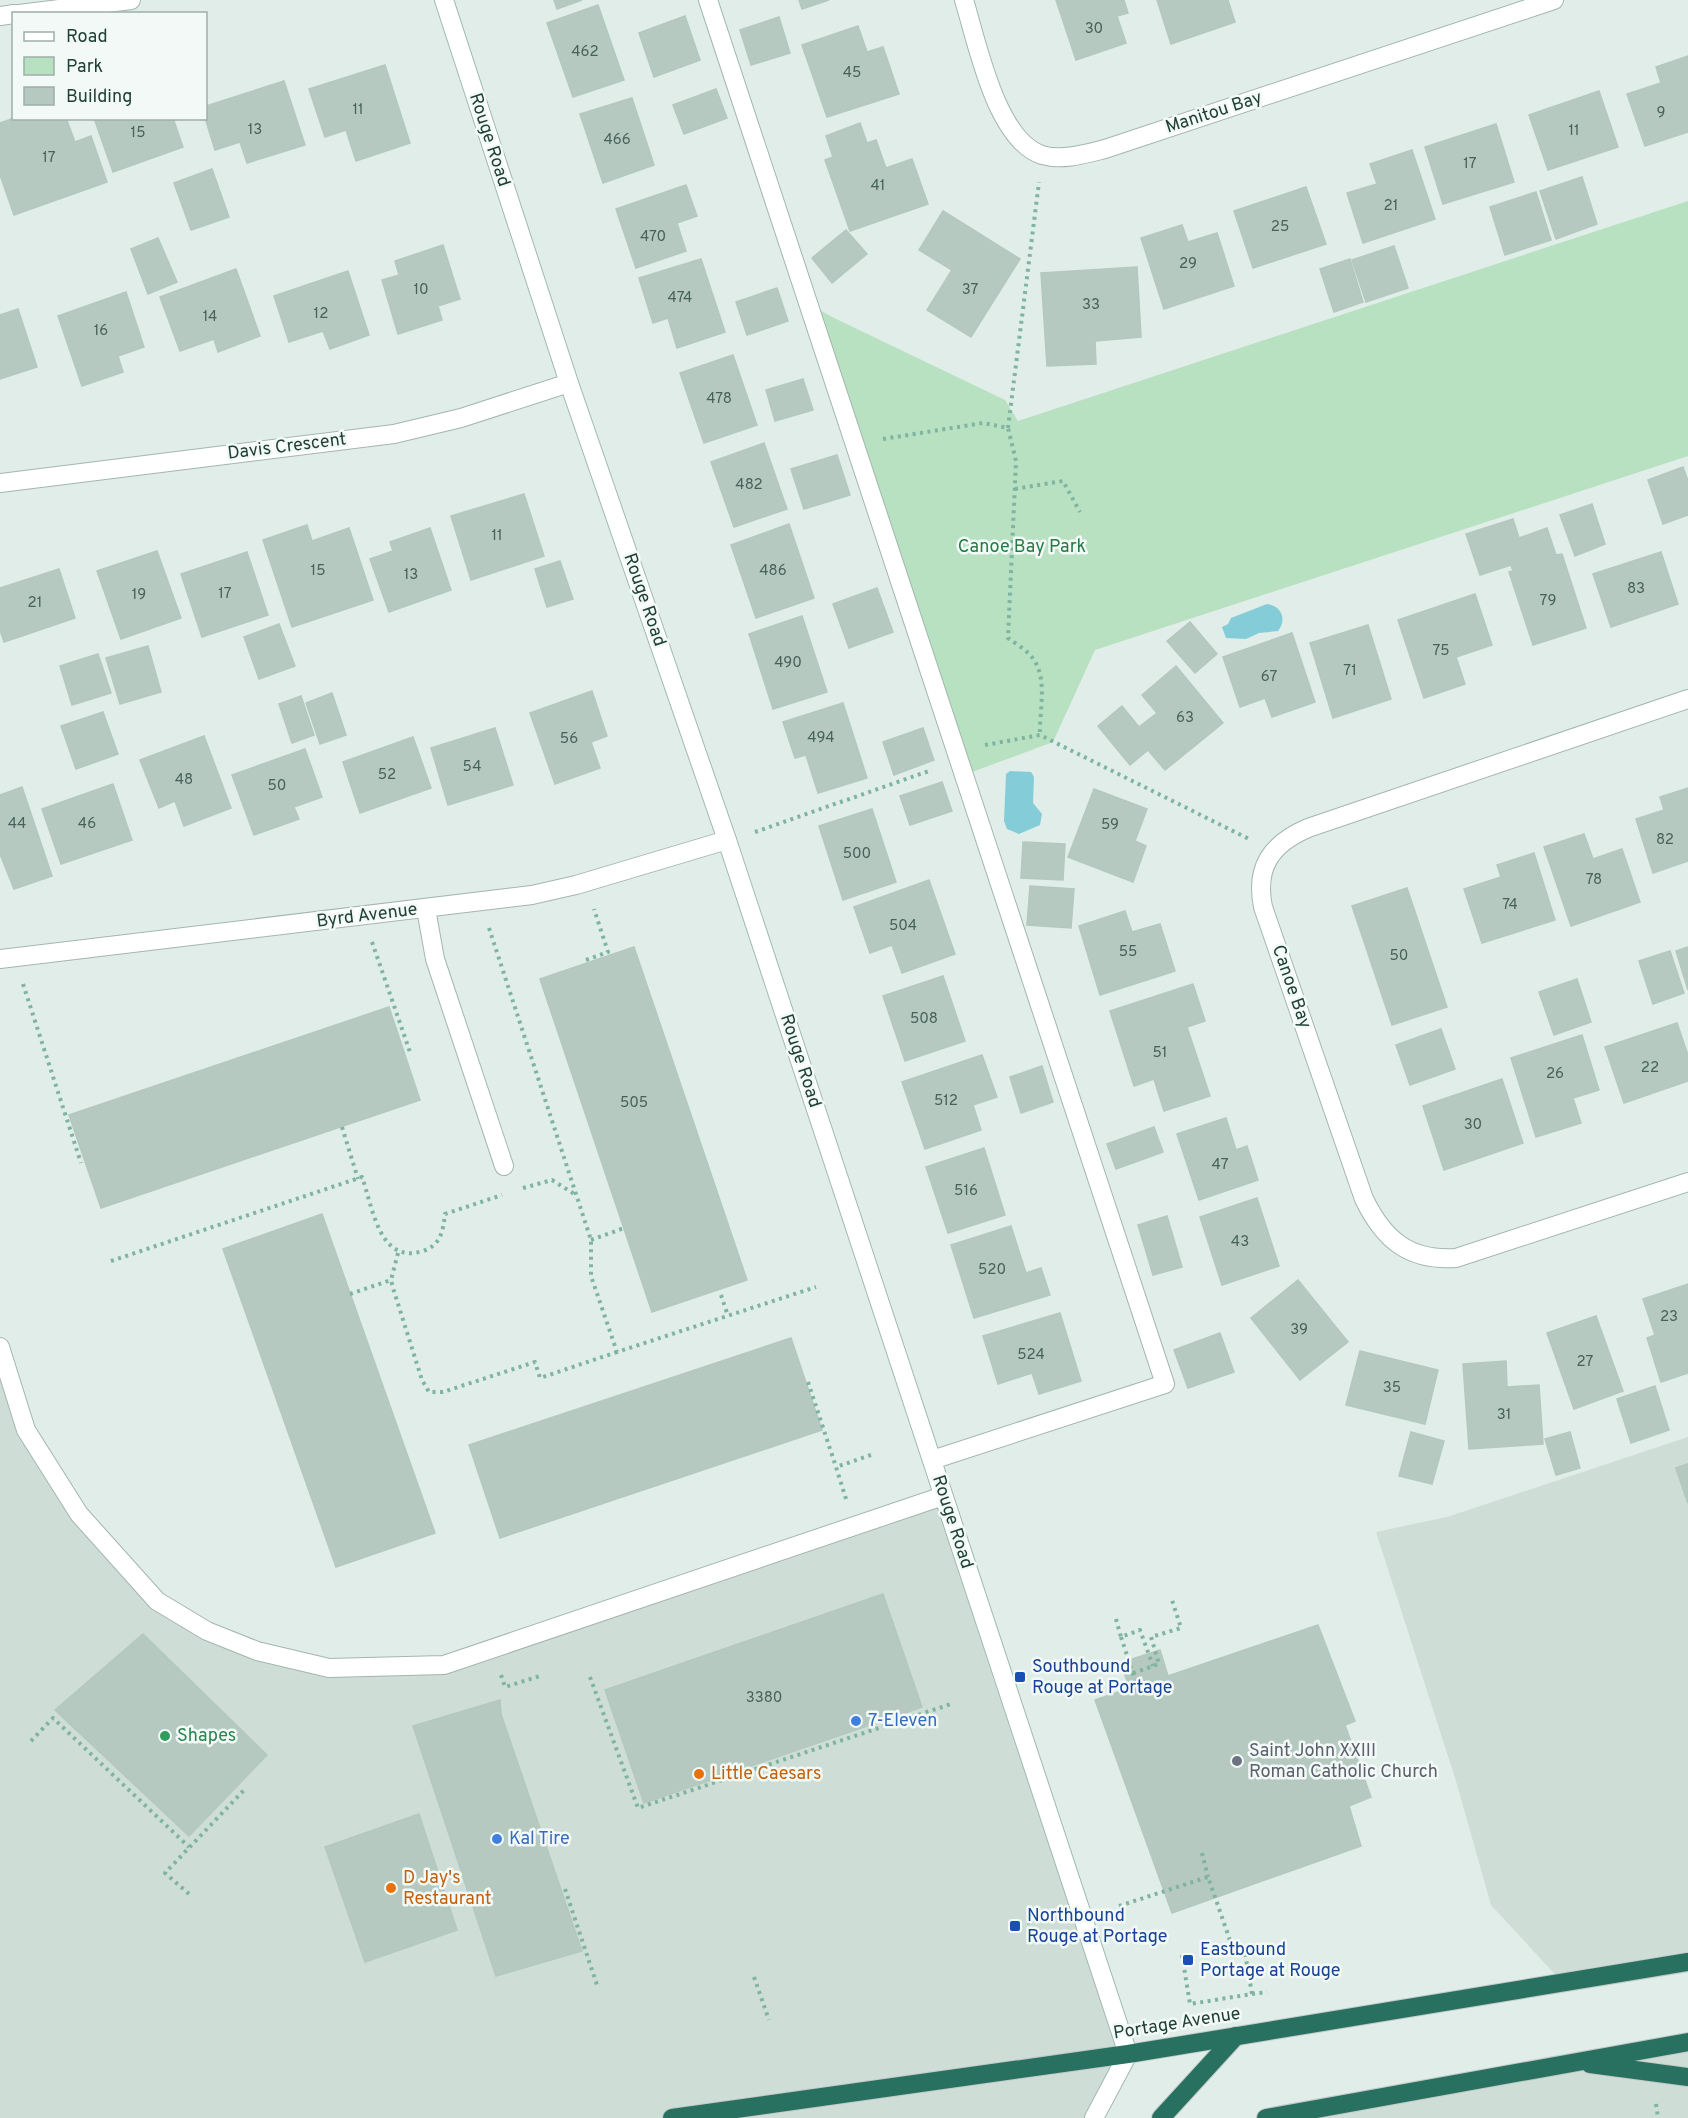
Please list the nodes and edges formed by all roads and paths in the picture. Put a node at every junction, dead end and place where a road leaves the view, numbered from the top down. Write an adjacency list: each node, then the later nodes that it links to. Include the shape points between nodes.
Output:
1 (131, 0): 6 (street)
2 (444, 0): 8 (street, Rouge Road)
3 (708, 0): 10 (street)
4 (964, 0): 7 (street, via 1005,122 1029,148)
5 (1554, 0): 7 (street, Manitou Bay, via 1105,149 1083,155)
6 (36, 12)
7 (1042, 155): 9 (path)
8 (568, 383): 11 (street, Davis Crescent, via 461,418 394,434); 17 (street, Rouge Road)
9 (1008, 428): 10 (path, via 983,423); 12 (path, via 1016,461)
10 (854, 444): 16 (street)
11 (0, 483)
12 (1015, 489): 13 (path, via 1063,481); 15 (path, via 1008,638 1032,656 1043,687)
13 (1080, 512)
14 (1688, 699): 18 (street, Canoe Bay, via 1327,820 1294,834)
15 (1040, 735): 16 (path, via 987,744); 18 (path)
16 (959, 761): 17 (path); 47 (street, via 1165,1384)
17 (727, 840): 19 (street, Byrd Avenue); 47 (street, Rouge Road)
18 (1274, 851): 30 (street, Canoe Bay, via 1259,887 1263,907 1364,1199 1379,1225 1402,1248 1436,1259 1456,1258)
19 (585, 883): 20 (street, Byrd Avenue); 24 (path, via 608,952)
20 (480, 902): 21 (street, Byrd Avenue); 33 (path)
21 (426, 909): 22 (street, Byrd Avenue); 28 (street, via 435,959)
22 (363, 916): 23 (street, Byrd Avenue); 25 (path)
23 (7, 958): 27 (path)
24 (586, 960)
25 (411, 1055)
26 (342, 1127): 29 (path)
27 (81, 1163)
28 (504, 1166)
29 (358, 1179): 36 (path, via 362,1177 384,1240); 37 (path)
30 (1688, 1182)
31 (522, 1189): 33 (path, via 552,1180)
32 (511, 1192): 36 (path, via 445,1214 440,1239 432,1248 409,1254)
33 (576, 1196): 35 (path)
34 (624, 1228): 35 (path)
35 (591, 1240): 44 (path, via 591,1276)
36 (398, 1252): 38 (path)
37 (111, 1261)
38 (391, 1280): 40 (path); 44 (path, via 422,1380 434,1394 535,1362 540,1378)
39 (816, 1287): 42 (path)
40 (350, 1294)
41 (721, 1295): 42 (path)
42 (728, 1316): 44 (path)
43 (0, 1347): 50 (street, via 26,1430 79,1514 157,1601 207,1631 257,1651 329,1668 444,1665)
44 (617, 1352)
45 (807, 1382): 48 (path)
46 (871, 1455): 48 (path)
47 (932, 1460): 49 (street, Rouge Road)
48 (836, 1467): 50 (path)
49 (943, 1496): 50 (street); 80 (street, Rouge Road)
50 (855, 1526)
51 (1172, 1600): 54 (path, via 1181,1628 1151,1638 1159,1664)
52 (1116, 1618): 53 (path)
53 (1121, 1637): 54 (path, via 1140,1630); 55 (path)
54 (1153, 1666): 55 (path)
55 (1133, 1673): 57 (path)
56 (591, 1677): 58 (path, via 638,1808)
57 (1137, 1686)
58 (954, 1703)
59 (31, 1741): 61 (path, via 53,1718)
60 (246, 1788): 61 (path)
61 (189, 1847): 65 (path, via 165,1873)
62 (1202, 1853): 63 (path)
63 (1208, 1877): 67 (path); 70 (path)
64 (565, 1889): 74 (path)
65 (189, 1894)
66 (1048, 1906): 68 (path, via 1051,1916)
67 (1119, 1906)
68 (1027, 1923)
69 (1244, 1947): 76 (path)
70 (1233, 1949)
71 (1182, 1955): 76 (path, via 1190,2004)
72 (1688, 1962): 78 (highway, Portage Avenue)
73 (754, 1977): 77 (path)
74 (598, 1988)
75 (1268, 1992): 76 (path)
76 (1252, 1994)
77 (770, 2020)
78 (1236, 2036): 80 (highway, Portage Avenue); 86 (highway)
79 (1688, 2042): 81 (highway)
80 (1128, 2054): 84 (highway, Portage Avenue); 85 (street)
81 (1574, 2062): 82 (highway); 87 (highway)
82 (1688, 2078)
83 (1656, 2104): 88 (path)
84 (672, 2118)
85 (1094, 2118)
86 (1161, 2118)
87 (1266, 2118)
88 (1658, 2118)

